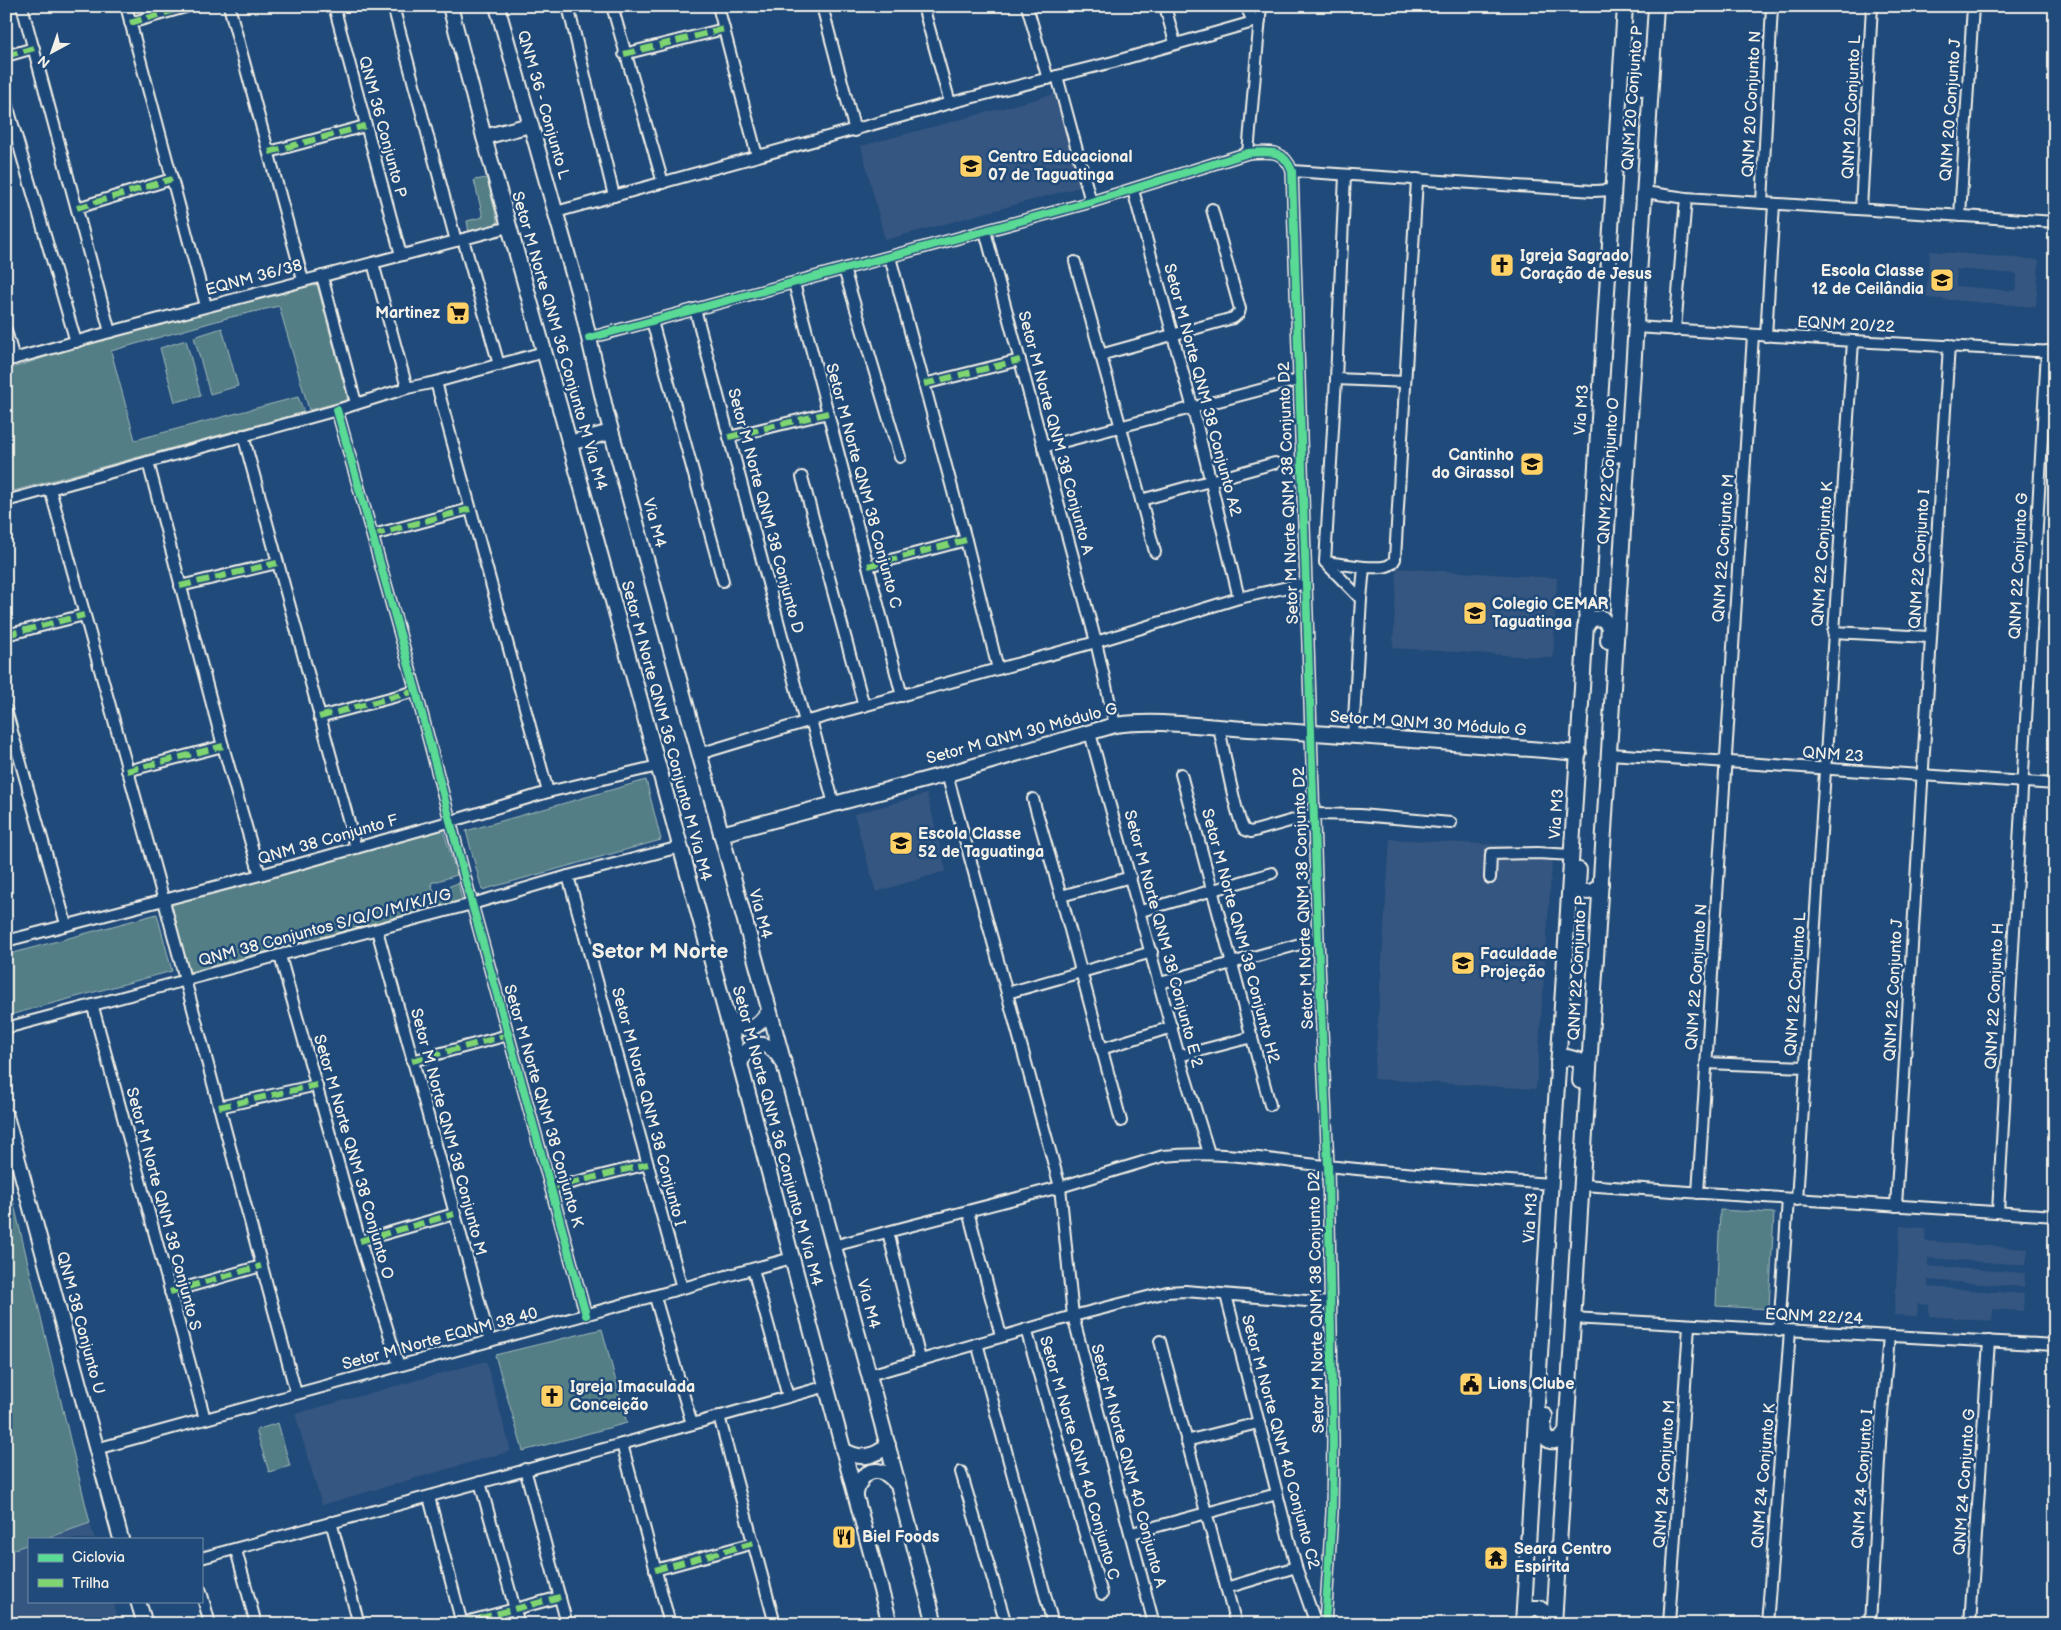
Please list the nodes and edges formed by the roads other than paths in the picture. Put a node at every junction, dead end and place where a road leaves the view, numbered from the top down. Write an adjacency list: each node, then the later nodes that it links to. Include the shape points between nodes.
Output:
1 (22, 6): 27 (street)
2 (126, 6): 24 (street)
3 (189, 6): 24 (street)
4 (229, 6): 38 (street)
5 (334, 6): 35 (street, QNM 36 Conjunto P)
6 (393, 6): 63 (street)
7 (450, 6): 37 (main road, Setor M Norte QNM 36 Conjunto M Via M4)
8 (497, 6): 34 (main road, QNM 36 - Conjunto L)
9 (568, 6): 50 (street)
10 (612, 6): 28 (street)
11 (718, 6): 25 (street)
12 (822, 6): 36 (street)
13 (923, 6): 33 (street)
14 (1027, 6): 31 (street)
15 (1165, 6): 26 (street)
16 (1246, 6): 23 (street)
17 (1261, 6): 23 (street)
18 (1625, 6): 30 (main road, Via M3)
19 (1656, 6): 41 (main road, QNM 20 Conjunto P)
20 (1772, 6): 53 (street, QNM 20 Conjunto N)
21 (1872, 6): 57 (street, QNM 20 Conjunto L)
22 (1973, 6): 59 (street, QNM 20 Conjunto J)
23 (1257, 21): 26 (street); 39 (street)
24 (130, 23): 44 (street)
25 (724, 29): 28 (street); 40 (street)
26 (1175, 43): 31 (street)
27 (34, 48): 29 (street); 55 (street)
28 (624, 54): 46 (street)
29 (6, 56)
30 (1621, 71): 41 (main road, via 1631,62 1642,70 1640,125); 48 (main road, Via M3)
31 (1053, 77): 33 (street); 52 (street)
32 (6, 101): 84 (street)
33 (950, 103): 36 (street)
34 (530, 125): 37 (main road); 58 (main road, QNM 36 - Conjunto L)
35 (365, 126): 38 (street); 64 (street, QNM 36 Conjunto P)
36 (855, 131): 40 (street)
37 (484, 137): 61 (main road, Setor M Norte QNM 36 Conjunto M Via M4)
38 (269, 152): 70 (street)
39 (1248, 153): 42 (street, via 1281,154 1288,160); 47 (street)
40 (757, 156): 46 (street)
41 (1646, 166): 49 (main road, QNM 20 Conjunto P)
42 (1292, 171): 43 (street); 94 (street, Setor M Norte QNM 38 Conjunto D2)
43 (1345, 176): 45 (street); 93 (street)
44 (172, 179): 55 (street); 72 (street)
45 (1417, 179): 48 (street); 96 (street)
46 (663, 183): 50 (street)
47 (1133, 190): 52 (street); 79 (street, Setor M Norte QNM 38 Conjunto A2)
48 (1613, 190): 91 (main road, Via M3)
49 (1644, 192): 51 (street); 75 (main road, QNM 22 Conjunto O)
50 (614, 196): 58 (street)
51 (1686, 198): 53 (street); 77 (street)
52 (1091, 202): 62 (street)
53 (1762, 203): 54 (street)
54 (1774, 204): 57 (street); 81 (street)
55 (77, 208): 78 (street)
56 (1212, 209): 79 (street, via 1239,313 1232,318)
57 (1861, 210): 59 (street)
58 (556, 212): 82 (main road, Via M4)
59 (1960, 216): 60 (street)
60 (2055, 222)
61 (509, 227): 63 (street, EQNM 36/38); 87 (main road, Setor M Norte QNM 36 Conjunto M Via M4)
62 (986, 231): 65 (street); 90 (street, Setor M Norte QNM 38 Conjunto A)
63 (459, 240): 64 (street, EQNM 36/38); 92 (street)
64 (401, 255): 67 (street, EQNM 36/38)
65 (890, 257): 68 (street); 97 (street)
66 (1075, 262): 88 (street)
67 (373, 263): 69 (street, EQNM 36/38); 98 (street)
68 (844, 269): 71 (street); 110 (street)
69 (322, 276): 70 (street, EQNM 36/38); 99 (street)
70 (303, 280): 72 (street, EQNM 36/38)
71 (794, 284): 73 (street); 102 (street, Setor M Norte QNM 38 Conjunto C)
72 (206, 306): 78 (street, EQNM 36/38)
73 (695, 309): 74 (street); 106 (street, Setor M Norte QNM 38 Conjunto D)
74 (652, 321): 82 (street); 126 (street)
75 (1636, 327): 77 (street, EQNM 20/22); 108 (main road, QNM 22 Conjunto O)
76 (6, 330): 89 (street)
77 (1675, 330): 80 (street, EQNM 20/22)
78 (110, 332): 84 (street, EQNM 36/38)
79 (1173, 333): 88 (street); 100 (street, Setor M Norte QNM 38 Conjunto A2)
80 (1753, 335): 81 (street, EQNM 20/22); 154 (street, QNM 22 Conjunto M)
81 (1766, 336): 83 (street, EQNM 20/22)
82 (589, 338): 104 (main road, Via M4)
83 (1853, 341): 85 (street, EQNM 20/22); 133 (street, QNM 22 Conjunto K)
84 (76, 342): 89 (street, EQNM 36/38)
85 (1949, 345): 86 (street, EQNM 20/22); 135 (street, QNM 22 Conjunto I)
86 (2051, 351): 161 (street, QNM 22 Conjunto G)
87 (544, 352): 92 (street); 107 (main road, Setor M Norte QNM 36 Conjunto M Via M4)
88 (1100, 355): 103 (street)
89 (10, 360)
90 (1020, 360): 97 (street); 109 (street, Setor M Norte QNM 38 Conjunto A)
91 (1602, 361): 108 (main road, via 1608,394 1605,448 1615,456); 132 (main road, Via M3)
92 (499, 365): 95 (street)
93 (1336, 378): 96 (street); 122 (street)
94 (1298, 380): 100 (street); 127 (street, Setor M Norte QNM 38 Conjunto D2)
95 (436, 382): 98 (street); 118 (street)
96 (1405, 382): 125 (street, via 1395,558 1388,566)
97 (924, 384): 120 (street)
98 (407, 388): 99 (street)
99 (356, 403): 101 (street)
100 (1193, 409): 103 (street); 114 (street, Setor M Norte QNM 38 Conjunto A2)
101 (337, 410): 105 (street); 119 (street, Setor M Norte QNM 38 Conjunto K)
102 (828, 413): 106 (street); 124 (street, Setor M Norte QNM 38 Conjunto C)
103 (1121, 427): 109 (street); 116 (street)
104 (611, 432): 107 (main road); 152 (main road, Via M4)
105 (243, 435): 111 (street); 123 (street)
106 (729, 437): 143 (street, Setor M Norte QNM 38 Conjunto D)
107 (569, 443): 155 (main road, Setor M Norte QNM 36 Conjunto M Via M4)
108 (1628, 446): 145 (main road, QNM 22 Conjunto O)
109 (1043, 447): 136 (street, Setor M Norte QNM 38 Conjunto A)
110 (900, 457)
111 (148, 462): 115 (street); 128 (street)
112 (1275, 463): 114 (street)
113 (802, 477): 140 (street)
114 (1212, 480): 116 (street); 129 (street, Setor M Norte QNM 38 Conjunto A2)
115 (50, 489): 117 (street); 131 (street)
116 (1141, 500): 121 (street)
117 (6, 501)
118 (470, 509): 119 (street); 164 (street)
119 (372, 535): 138 (street, Setor M Norte QNM 38 Conjunto K)
120 (966, 540): 124 (street); 137 (street)
121 (1155, 552)
122 (1325, 562): 125 (street); 130 (street)
123 (277, 563): 128 (street); 142 (street)
124 (868, 566): 139 (street, Setor M Norte QNM 38 Conjunto C)
125 (1364, 567): 130 (street)
126 (723, 581)
127 (1306, 583): 129 (street); 148 (street, Setor M Norte QNM 38 Conjunto D2)
128 (180, 586): 150 (street)
129 (1239, 598): 136 (street)
130 (1361, 599): 149 (street)
131 (84, 615): 134 (street); 157 (street)
132 (1585, 627): 145 (main road, via 1595,618 1602,618 1609,626 1607,684); 151 (main road, Via M3)
133 (1833, 632): 135 (street); 156 (street, QNM 22 Conjunto K)
134 (6, 635)
135 (1930, 637): 160 (street, QNM 22 Conjunto I)
136 (1096, 642): 137 (street); 144 (street, Setor M Norte QNM 38 Conjunto A)
137 (998, 669): 139 (street)
138 (416, 691): 142 (street); 168 (street, Setor M Norte QNM 38 Conjunto K)
139 (902, 696): 140 (street)
140 (864, 706): 143 (street)
141 (6, 710): 185 (street)
142 (319, 717): 171 (street)
143 (808, 721): 152 (street); 166 (street, Setor M Norte QNM 38 Conjunto D)
144 (1115, 725): 146 (main road, Setor M QNM 30 Módulo G, via 1154,722); 147 (main road, Setor M QNM 30 Módulo G)
145 (1610, 726): 153 (main road, QNM 22 Conjunto O)
146 (1219, 728): 148 (main road, Setor M QNM 30 Módulo G); 167 (street, via 1238,813 1246,831)
147 (1090, 733): 158 (main road, Setor M QNM 30 Módulo G); 177 (street, Setor M Norte QNM 38 Conjunto E 2)
148 (1311, 733): 149 (main road, Setor M QNM 30 Módulo G); 167 (street, Setor M Norte QNM 38 Conjunto D2)
149 (1353, 736): 151 (main road, Setor M QNM 30 Módulo G)
150 (223, 746): 157 (street); 175 (street)
151 (1579, 753): 163 (main road, Via M3)
152 (699, 754): 170 (main road, Via M4)
153 (1610, 754): 154 (street, QNM 23); 179 (main road, QNM 22 Conjunto P)
154 (1725, 763): 156 (street, QNM 23); 209 (street, QNM 22 Conjunto N)
155 (658, 766): 164 (street, QNM 38 Conjunto F); 172 (main road, Setor M Norte QNM 36 Conjunto M Via M4)
156 (1824, 769): 160 (street, QNM 23); 210 (street, QNM 22 Conjunto L)
157 (127, 771): 182 (street)
158 (947, 774): 166 (main road, Setor M QNM 30 Módulo G); 195 (street, Setor M Norte QNM 40 Conjunto A)
159 (1181, 774): 180 (street, Setor M Norte QNM 38 Conjunto H2)
160 (1922, 776): 161 (street, QNM 23); 225 (street, QNM 22 Conjunto J)
161 (2021, 782): 162 (street, QNM 23); 227 (street, QNM 22 Conjunto H)
162 (2055, 784)
163 (1576, 787): 173 (main road, Via M3); 179 (main road, via 1580,828 1578,885 1586,893)
164 (548, 792): 168 (street, QNM 38 Conjunto F)
165 (1033, 799): 181 (street)
166 (834, 804): 170 (main road, Setor M QNM 30 Módulo G)
167 (1315, 814): 169 (street); 187 (street, Setor M Norte QNM 38 Conjunto D2)
168 (452, 822): 171 (street, QNM 38 Conjunto F); 183 (street, Setor M Norte QNM 38 Conjunto K)
169 (1451, 823)
170 (721, 834): 197 (main road, Via M4)
171 (356, 848): 175 (street, QNM 38 Conjunto F)
172 (680, 848): 176 (street, QNM 38 Conjuntos S/Q/O/M/K/I/G); 198 (main road, Setor M Norte QNM 36 Conjunto M Via M4)
173 (1572, 855): 178 (street, via 1491,854); 207 (main road, Via M3)
174 (1272, 873): 180 (street)
175 (260, 875): 182 (street, QNM 38 Conjunto F)
176 (568, 876): 183 (street, QNM 38 Conjuntos S/Q/O/M/K/I/G); 217 (street, Setor M Norte QNM 38 Conjunto I)
177 (1131, 877): 181 (street); 184 (street, Setor M Norte QNM 38 Conjunto E 2)
178 (1490, 878)
179 (1601, 884): 219 (main road, QNM 22 Conjunto P)
180 (1212, 890): 184 (street); 191 (street, Setor M Norte QNM 38 Conjunto H2)
181 (1061, 896): 192 (street)
182 (164, 901): 185 (street, QNM 38 Conjunto F); 193 (street)
183 (472, 904): 186 (street, QNM 38 Conjuntos S/Q/O/M/K/I/G); 201 (street, Setor M Norte QNM 38 Conjunto K)
184 (1141, 910): 189 (street, Setor M Norte QNM 38 Conjunto E 2)
185 (66, 924): 188 (street, QNM 38 Conjunto F)
186 (377, 930): 190 (street, QNM 38 Conjuntos S/Q/O/M/K/I/G); 205 (street, Setor M Norte QNM 38 Conjunto M)
187 (1318, 939): 191 (street); 218 (street, Setor M Norte QNM 38 Conjunto D2)
188 (6, 942)
189 (1152, 952): 192 (street); 194 (street, Setor M Norte QNM 38 Conjunto E 2)
190 (280, 956): 193 (street, QNM 38 Conjuntos S/Q/O/M/K/I/G); 211 (street, Setor M Norte QNM 38 Conjunto O)
191 (1232, 962): 194 (street); 202 (street, Setor M Norte QNM 38 Conjunto H2)
192 (1082, 973): 195 (street); 203 (street)
193 (184, 982): 196 (street, QNM 38 Conjuntos S/Q/O/M/K/I/G); 213 (street)
194 (1160, 983): 199 (street, Setor M Norte QNM 38 Conjunto E 2)
195 (1007, 993): 221 (street, Setor M Norte QNM 40 Conjunto A)
196 (93, 1006): 200 (street, QNM 38 Conjuntos S/Q/O/M/K/I/G); 237 (street, Setor M Norte QNM 38 Conjunto S)
197 (768, 1011): 198 (main road, via 756,1027 747,1029 738,1028); 206 (main road, Via M4)
198 (725, 1013): 208 (main road, Setor M Norte QNM 36 Conjunto M Via M4)
199 (1172, 1027): 203 (street); 204 (street, Setor M Norte QNM 38 Conjunto E 2)
200 (6, 1028)
201 (508, 1035): 205 (street); 222 (street, Setor M Norte QNM 38 Conjunto K)
202 (1252, 1037): 204 (street); 212 (street, Setor M Norte QNM 38 Conjunto H2)
203 (1101, 1049): 215 (street)
204 (1180, 1056): 216 (street, Setor M Norte QNM 38 Conjunto E 2)
205 (412, 1061): 228 (street, Setor M Norte QNM 38 Conjunto M)
206 (782, 1061): 208 (main road, via 774,1049 760,1044 748,1049); 232 (main road, Via M4)
207 (1558, 1063): 219 (main road, via 1571,1057 1581,1066 1578,1120); 220 (main road, Via M3)
208 (740, 1064): 233 (main road, Setor M Norte QNM 36 Conjunto M Via M4)
209 (1706, 1064): 210 (street); 223 (street, QNM 22 Conjunto N)
210 (1806, 1067): 224 (street, QNM 22 Conjunto L)
211 (317, 1085): 213 (street); 231 (street, Setor M Norte QNM 38 Conjunto O)
212 (1270, 1105)
213 (219, 1107): 234 (street)
214 (6, 1116): 270 (main road, QNM 38 Conjunto U)
215 (1121, 1121)
216 (1209, 1153): 218 (street); 221 (street, via 1163,1156)
217 (648, 1164): 222 (street); 236 (street, Setor M Norte QNM 38 Conjunto I)
218 (1328, 1166): 220 (street); 240 (street, Setor M Norte QNM 38 Conjunto D2)
219 (1582, 1181): 223 (street); 243 (main road)
220 (1551, 1184): 248 (main road, Via M3)
221 (1060, 1187): 226 (street); 242 (street, Setor M Norte QNM 40 Conjunto A)
222 (551, 1188): 241 (street, Setor M Norte QNM 38 Conjunto K)
223 (1698, 1193): 224 (street)
224 (1792, 1199): 225 (street); 246 (street, QNM 22 Conjunto L)
225 (1896, 1206): 227 (street)
226 (968, 1211): 230 (street); 249 (street)
227 (1998, 1212): 229 (street)
228 (454, 1214): 231 (street); 251 (street, Setor M Norte QNM 38 Conjunto M)
229 (2055, 1216)
230 (888, 1232): 232 (street); 256 (street)
231 (360, 1241): 257 (street, Setor M Norte QNM 38 Conjunto O)
232 (833, 1246): 258 (main road, Via M4)
233 (792, 1258): 235 (street, Setor M Norte EQNM 38 40); 259 (main road, Setor M Norte QNM 36 Conjunto M Via M4)
234 (262, 1266): 237 (street); 260 (street)
235 (753, 1270): 236 (street, Setor M Norte EQNM 38 40); 261 (street)
236 (682, 1288): 239 (street, Setor M Norte EQNM 38 40)
237 (170, 1292): 263 (street, Setor M Norte QNM 38 Conjunto S)
238 (1226, 1295): 240 (street); 242 (street, via 1167,1292); 264 (street, Setor M Norte QNM 40 Conjunto C2)
239 (655, 1297): 241 (street, Setor M Norte EQNM 38 40); 265 (street)
240 (1331, 1303): 311 (street, Setor M Norte QNM 38 Conjunto D2, via 1332,1512)
241 (586, 1315): 251 (street, Setor M Norte EQNM 38 40)
242 (1073, 1316): 245 (street); 281 (street, Setor M Norte QNM 40 Conjunto A)
243 (1572, 1318): 244 (street, EQNM 22/24); 266 (main road)
244 (1689, 1326): 246 (street, EQNM 22/24); 314 (street, QNM 24 Conjunto M)
245 (1026, 1329): 249 (street); 289 (street, Setor M Norte QNM 40 Conjunto C)
246 (1778, 1331): 247 (street, EQNM 22/24)
247 (1790, 1331): 250 (street, EQNM 22/24); 315 (street, QNM 24 Conjunto K)
248 (1541, 1335): 266 (main road, via 1546,1374 1544,1433 1554,1442); 294 (main road, Via M3)
249 (1001, 1336): 254 (street)
250 (1889, 1336): 253 (street, EQNM 22/24); 316 (street, QNM 24 Conjunto I)
251 (490, 1341): 257 (street, Setor M Norte EQNM 38 40)
252 (1160, 1341): 267 (street)
253 (1989, 1341): 255 (street, EQNM 22/24); 317 (street, QNM 24 Conjunto G)
254 (977, 1343): 256 (street); 307 (street)
255 (2055, 1345)
256 (920, 1359): 258 (street)
257 (399, 1366): 260 (street, Setor M Norte EQNM 38 40)
258 (869, 1375): 269 (main road, Via M4)
259 (827, 1386): 261 (street); 271 (main road, Setor M Norte QNM 36 Conjunto M Via M4)
260 (296, 1393): 263 (street, Setor M Norte EQNM 38 40)
261 (788, 1397): 262 (street)
262 (719, 1416): 265 (street); 283 (street)
263 (205, 1419): 270 (street, Setor M Norte EQNM 38 40)
264 (1258, 1423): 267 (street); 277 (street, Setor M Norte QNM 40 Conjunto C2)
265 (692, 1424): 268 (street)
266 (1566, 1433): 313 (main road)
267 (1186, 1441): 279 (street)
268 (622, 1444): 272 (street); 287 (street)
269 (888, 1445): 271 (main road, via 873,1456 860,1457); 275 (main road, Via M4)
270 (96, 1448): 282 (main road, QNM 38 Conjunto U)
271 (843, 1450): 276 (main road, Setor M Norte QNM 36 Conjunto M Via M4)
272 (525, 1469): 274 (street); 291 (street)
273 (961, 1472): 306 (street)
274 (480, 1482): 278 (street); 293 (street)
275 (897, 1484): 276 (main road, via 890,1475 869,1472 862,1476); 305 (main road, Via M4)
276 (856, 1493): 304 (main road)
277 (1277, 1494): 279 (street); 286 (street, Setor M Norte QNM 40 Conjunto C2)
278 (429, 1497): 280 (street); 295 (street)
279 (1204, 1513): 281 (street); 288 (street)
280 (331, 1522): 284 (street); 299 (street)
281 (1132, 1533): 308 (street, Setor M Norte QNM 40 Conjunto A)
282 (121, 1538)
283 (754, 1543): 287 (street); 303 (street)
284 (236, 1550): 285 (street); 298 (street)
285 (202, 1558)
286 (1296, 1567): 288 (street); 310 (street, Setor M Norte QNM 40 Conjunto C2)
287 (655, 1570): 302 (street)
288 (1226, 1588): 309 (street)
289 (1102, 1594)
290 (202, 1595): 297 (street)
291 (560, 1597): 293 (street); 301 (street)
292 (138, 1602): 296 (main road)
293 (515, 1609): 295 (street); 300 (street)
294 (1523, 1620): 312 (main road, via 1532,1608 1539,1608 1546,1613)
295 (462, 1623)
296 (144, 1624)
297 (210, 1624)
298 (256, 1624)
299 (359, 1624)
300 (519, 1624)
301 (567, 1624)
302 (670, 1624)
303 (775, 1624)
304 (890, 1624)
305 (935, 1624)
306 (1006, 1624)
307 (1052, 1624)
308 (1154, 1624)
309 (1236, 1624)
310 (1316, 1624)
311 (1325, 1624)
312 (1547, 1624)
313 (1554, 1624)
314 (1669, 1624)
315 (1767, 1624)
316 (1870, 1624)
317 (1970, 1624)

